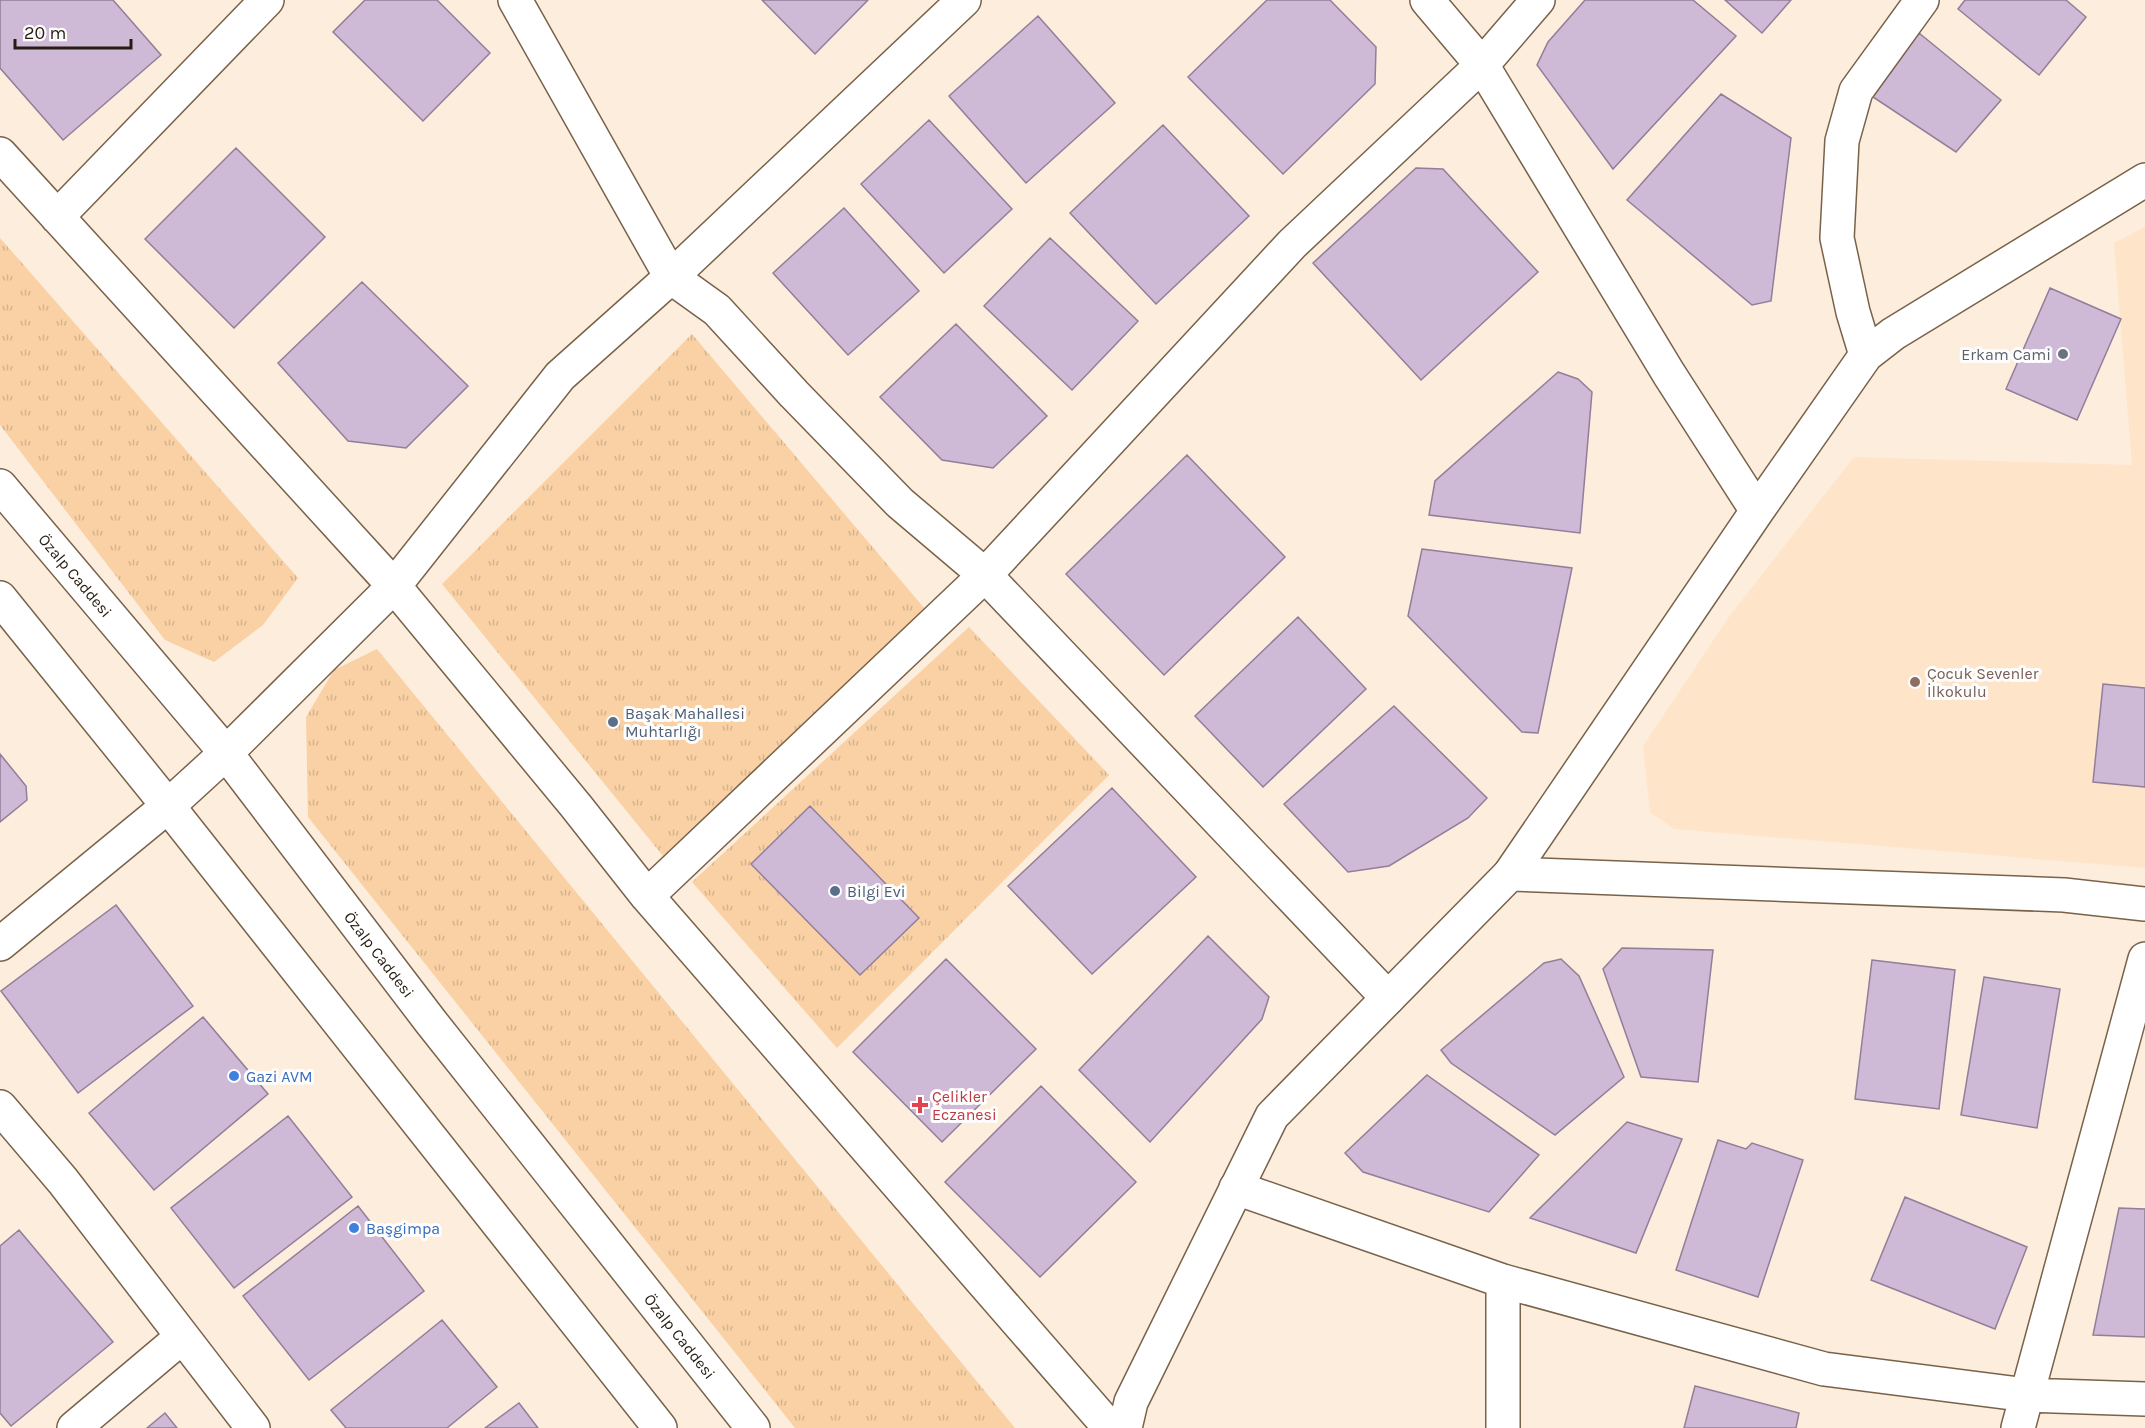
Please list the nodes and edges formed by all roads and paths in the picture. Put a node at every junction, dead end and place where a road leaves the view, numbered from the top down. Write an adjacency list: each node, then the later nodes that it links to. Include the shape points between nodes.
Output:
1 (267, 0): 10 (street)
2 (515, 0): 11 (street)
3 (964, 0): 11 (street)
4 (1427, 0): 7 (street)
5 (1539, 0): 7 (street)
6 (1922, 0): 12 (street, via 1856,91 1842,141 1837,238)
7 (1482, 66): 14 (street); 15 (street, via 1292,244)
8 (0, 154): 10 (street)
9 (2145, 180): 12 (street, via 1893,334)
10 (57, 217): 16 (street)
11 (671, 277): 15 (street, via 717,310 900,504); 16 (street, via 560,376)
12 (1866, 356): 14 (street)
13 (0, 486): 18 (street, Özalp Caddesi)
14 (1757, 511): 20 (street)
15 (985, 575): 21 (street); 25 (street)
16 (394, 586): 18 (street); 21 (street)
17 (0, 598): 19 (street)
18 (226, 753): 19 (street); 35 (street, Özalp Caddesi, via 431,1022)
19 (168, 806): 23 (street); 34 (street)
20 (1510, 874): 22 (street, via 2064,895); 25 (street)
21 (647, 896): 36 (street)
22 (2145, 904)
23 (0, 944)
24 (2145, 959): 30 (street)
25 (1388, 998): 27 (street, via 1272,1116)
26 (0, 1107): 29 (street, via 63,1181)
27 (1236, 1188): 28 (street); 37 (street, via 1131,1402)
28 (1503, 1281): 30 (street, via 1824,1369); 38 (street)
29 (182, 1337): 32 (street); 33 (street)
30 (2027, 1395): 31 (street); 39 (street)
31 (2145, 1399)
32 (74, 1428)
33 (253, 1428)
34 (660, 1428)
35 (753, 1428)
36 (1110, 1428)
37 (1125, 1428)
38 (1503, 1428)
39 (2018, 1428)

